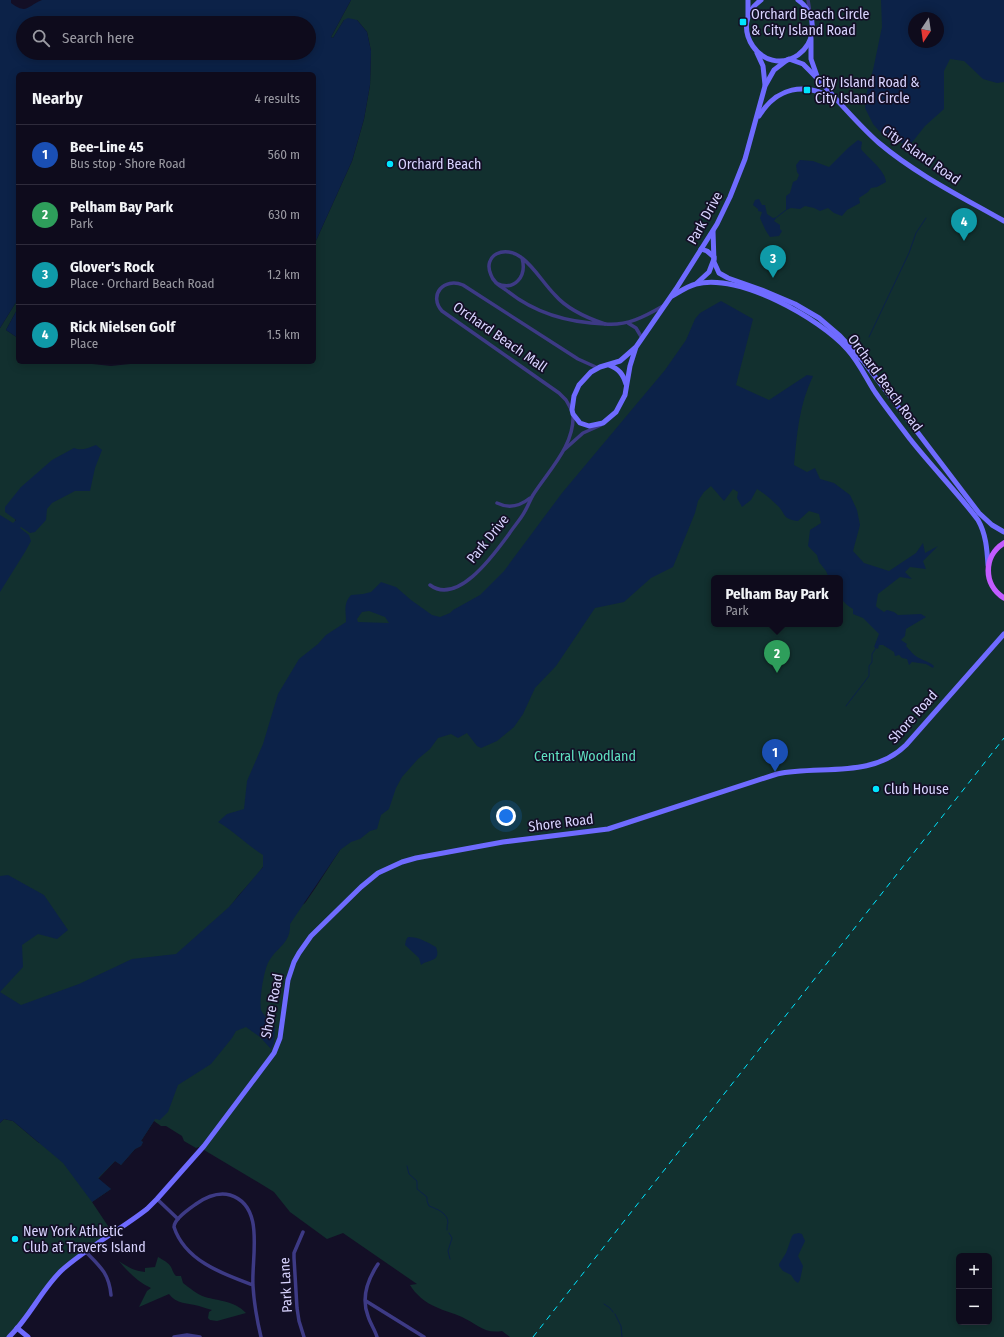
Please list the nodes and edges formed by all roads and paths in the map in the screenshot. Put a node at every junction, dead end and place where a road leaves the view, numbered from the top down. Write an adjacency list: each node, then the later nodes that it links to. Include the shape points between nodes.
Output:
1 (748, 0): 7 (main road)
2 (761, 0): 7 (main road, via 752,9)
3 (798, 0): 5 (main road)
4 (808, 1): 5 (street, via 805,5); 6 (street)
5 (802, 4): 6 (main road)
6 (811, 18): 8 (main road, City Island Road)
7 (747, 20): 9 (main road, Park Drive, via 748,37)
8 (811, 38): 10 (main road, Park Drive, via 802,52); 11 (main road, City Island Road, via 811,59)
9 (756, 50): 10 (main road, City Island Road, via 770,59); 12 (main road, Park Drive, via 763,66)
10 (788, 60): 11 (main road, City Island Road, via 803,64); 12 (main road, Park Drive, via 774,70)
11 (819, 79): 13 (main road, City Island Road)
12 (765, 86): 14 (main road, Park Drive)
13 (835, 99): 14 (main road, via 810,89 790,90 770,102); 15 (main road, City Island Road, via 896,156 939,185)
14 (757, 120): 16 (main road, Park Drive, via 739,176)
15 (1004, 221)
16 (713, 230): 17 (main road, Park Drive); 19 (main road, Orchard Beach Road)
17 (702, 249): 19 (main road); 21 (main road, Park Drive)
18 (522, 258): 20 (street, via 523,269 519,279 508,286); 20 (street, via 508,251 495,255 490,262 489,270); 27 (street, via 564,304)
19 (714, 258): 22 (main road, via 708,272); 38 (main road, Orchard Beach Road, via 718,272 723,276 795,304 819,318 840,336 859,356 979,513)
20 (496, 282): 27 (street, via 516,298 546,313 571,321)
21 (680, 283): 23 (main road); 24 (main road, Park Drive)
22 (696, 284): 23 (main road, Orchard Beach Road); 40 (main road, Orchard Beach Road, via 734,285 768,296 807,316 843,344 860,365 876,394 978,520 986,539)
23 (689, 286): 24 (main road, Orchard Beach Road)
24 (671, 297): 25 (main road, Park Drive)
25 (665, 305): 26 (street); 28 (main road, Park Drive)
26 (628, 323): 27 (street); 28 (street, via 636,328)
27 (605, 324)
28 (642, 338): 29 (main road, Park Drive)
29 (636, 346): 30 (main road, Park Drive, via 623,359); 32 (main road, Park Drive)
30 (609, 365): 31 (main road, Park Drive); 32 (main road, via 622,373)
31 (598, 368): 33 (main road, Park Drive, via 579,385 573,398); 33 (street, Orchard Beach Mall, via 578,359 461,284 450,282 439,290 437,300 442,311 559,393)
32 (626, 388): 34 (main road, Park Drive, via 619,408)
33 (572, 412): 34 (main road, via 580,423 587,426); 35 (street, Park Drive, via 572,432)
34 (603, 423): 35 (street, Park Drive, via 583,433)
35 (563, 451): 36 (street, Park Drive)
36 (532, 496): 37 (street, Park Drive, via 526,502 514,506); 41 (street, Park Drive, via 525,512 479,571 448,590)
37 (497, 503)
38 (1004, 532)
39 (1004, 543): 40 (main road, via 994,552)
40 (988, 566): 42 (main road, via 990,582)
41 (430, 586)
42 (997, 593): 43 (main road); 44 (main road)
43 (1004, 598)
44 (1004, 601)
45 (1004, 634): 46 (main road, Shore Road, via 906,745 896,754 875,764 842,770 806,770 777,774 608,829 503,842 416,858 378,873 303,946 288,980 280,1038 274,1053 198,1152)
46 (157, 1199): 47 (street); 49 (main road, via 141,1214)
47 (178, 1219): 51 (street, via 174,1223 174,1230 197,1259); 51 (street, via 196,1203 215,1194 238,1198 254,1220)
48 (303, 1232): 60 (street, Park Lane, via 294,1258 299,1321)
49 (86, 1252): 52 (street, via 108,1278); 54 (main road, via 56,1278)
50 (378, 1264): 53 (street, via 369,1279)
51 (253, 1285): 59 (street)
52 (111, 1295)
53 (366, 1301): 61 (street, via 367,1315); 62 (street)
54 (18, 1328): 55 (main road); 56 (main road)
55 (8, 1337)
56 (28, 1337)
57 (174, 1337): 58 (street)
58 (200, 1337)
59 (261, 1337)
60 (304, 1337)
61 (377, 1337)
62 (424, 1337)

